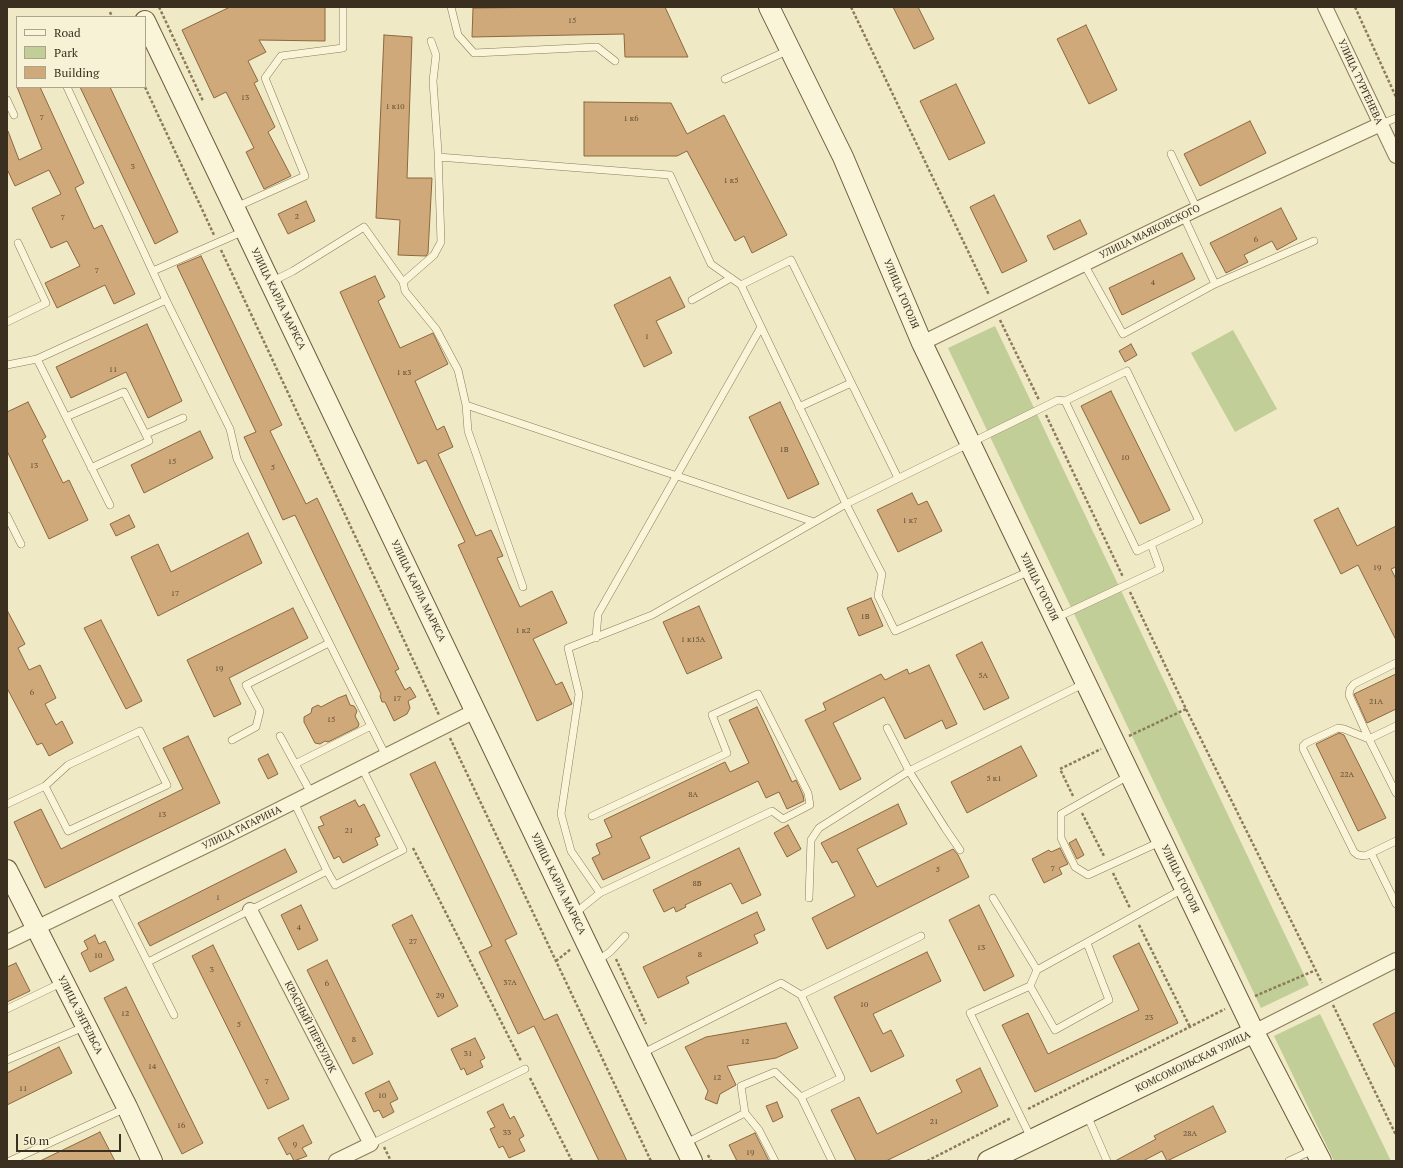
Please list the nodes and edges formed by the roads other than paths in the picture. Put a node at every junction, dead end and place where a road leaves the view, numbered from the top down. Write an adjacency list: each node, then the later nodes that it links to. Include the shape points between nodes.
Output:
1 (138, 7): 6 (street)
2 (343, 7): 20 (lane, via 343,48 281,56 266,78 305,176)
3 (451, 7): 10 (lane, via 458,35 474,53 596,47)
4 (769, 7): 9 (street, УЛИЦА ГОГОЛЯ)
5 (1325, 7): 16 (street, УЛИЦА ТУРГЕНЕВА)
6 (142, 16)
7 (146, 23): 20 (street, УЛИЦА КАРЛА МАРКСА)
8 (431, 41): 19 (lane, via 436,55 433,81)
9 (790, 50): 11 (lane); 37 (street, УЛИЦА ГОГОЛЯ, via 842,157)
10 (615, 61)
11 (725, 79)
12 (67, 88): 27 (lane)
13 (7, 100): 14 (lane)
14 (14, 115)
15 (1396, 118): 16 (lane)
16 (1381, 124): 18 (street, УЛИЦА ТУРГЕНЕВА); 21 (street, УЛИЦА МАЯКОВСКОГО)
17 (1171, 154): 21 (lane)
18 (1396, 156)
19 (438, 157): 28 (lane, via 670,175 711,264); 30 (lane, via 441,242 434,255)
20 (234, 208): 23 (street, УЛИЦА КАРЛА МАРКСА)
21 (1197, 209): 22 (street, УЛИЦА МАЯКОВСКОГО)
22 (1183, 215): 26 (street, УЛИЦА МАЯКОВСКОГО); 31 (lane)
23 (245, 231): 27 (lane); 29 (street, УЛИЦА КАРЛА МАРКСА)
24 (1314, 241): 31 (lane)
25 (18, 243): 35 (lane, via 46,303)
26 (1084, 264): 31 (lane, via 1123,334); 37 (street, УЛИЦА МАЯКОВСКОГО)
27 (153, 271): 33 (lane)
28 (731, 278): 32 (lane); 34 (lane)
29 (270, 282): 30 (lane, via 364,227); 64 (street, УЛИЦА КАРЛА МАРКСА)
30 (403, 282): 42 (lane, via 405,291 436,329 458,370)
31 (1215, 284)
32 (741, 285): 36 (lane); 40 (lane, via 791,260)
33 (166, 300): 38 (lane); 61 (lane, via 230,428 237,459)
34 (692, 300)
35 (7, 322)
36 (761, 327): 43 (lane); 49 (lane)
37 (922, 343): 47 (street, УЛИЦА ГОГОЛЯ)
38 (37, 359): 39 (lane); 44 (lane)
39 (7, 365)
40 (851, 383): 43 (lane); 50 (lane)
41 (1065, 401): 47 (lane, via 1058,400); 56 (lane, via 1137,551); 56 (lane, via 1127,371 1199,521)
42 (466, 406): 49 (lane); 58 (lane, via 468,431)
43 (799, 407): 51 (lane)
44 (66, 417): 46 (lane, via 124,392); 48 (lane)
45 (183, 418): 46 (lane)
46 (146, 434): 48 (lane, via 150,441)
47 (970, 443): 50 (lane); 57 (street, УЛИЦА ГОГОЛЯ)
48 (91, 468): 52 (lane)
49 (676, 476): 54 (lane); 60 (lane, via 598,614)
50 (898, 478): 51 (lane)
51 (846, 504): 54 (lane); 57 (lane, via 882,574 878,596 895,631)
52 (110, 506)
53 (7, 516): 55 (lane)
54 (814, 522): 60 (lane, via 652,615)
55 (21, 544)
56 (1151, 544): 59 (lane, via 1160,569)
57 (1031, 571): 59 (street, УЛИЦА ГОГОЛЯ)
58 (523, 588)
59 (1054, 619): 63 (street, УЛИЦА ГОГОЛЯ)
60 (596, 638): 90 (lane, via 568,648 580,694 561,814 571,851)
61 (329, 643): 65 (lane); 70 (lane, via 246,685 260,711 256,727)
62 (1396, 663): 69 (lane, via 1354,684 1350,689 1349,695)
63 (1085, 682): 74 (lane); 75 (street, УЛИЦА ГОГОЛЯ)
64 (475, 711): 71 (street, УЛИЦА ГАГАРИНА); 95 (street, УЛИЦА КАРЛА МАРКСА)
65 (371, 726): 71 (lane); 72 (lane)
66 (1396, 726): 69 (lane)
67 (887, 728): 74 (lane)
68 (280, 736): 72 (lane)
69 (1369, 739): 78 (lane); 85 (lane, via 1338,728 1306,743 1303,749 1354,852 1360,856)
70 (232, 740)
71 (386, 756): 73 (street, УЛИЦА ГАГАРИНА)
72 (295, 764): 77 (lane)
73 (362, 768): 77 (street, УЛИЦА ГАГАРИНА); 87 (lane, via 403,850 335,886)
74 (909, 771): 84 (lane); 91 (lane, via 819,828 811,840)
75 (1130, 775): 82 (street, УЛИЦА ГОГОЛЯ); 82 (lane, via 1061,814 1061,838 1075,867 1088,875)
76 (45, 786): 76 (lane, via 68,831 167,785 140,731 68,765); 80 (lane)
77 (311, 793): 79 (street, УЛИЦА ГАГАРИНА)
78 (1396, 793)
79 (294, 802): 87 (lane); 89 (street, УЛИЦА ГАГАРИНА)
80 (7, 804)
81 (592, 816): 90 (lane, via 727,753 712,715 758,694 808,793 810,805 783,820 772,811)
82 (1162, 841): 88 (street, УЛИЦА ГОГОЛЯ)
83 (1396, 841): 85 (lane)
84 (960, 850)
85 (1371, 853): 93 (lane)
86 (7, 870): 96 (street, УЛИЦА ЭНГЕЛЬСА)
87 (327, 870): 94 (lane)
88 (1184, 888): 100 (lane); 111 (street, УЛИЦА ГОГОЛЯ, via 1233,1005)
89 (112, 891): 96 (street, УЛИЦА ГАГАРИНА); 102 (lane)
90 (600, 894): 95 (lane)
91 (809, 898)
92 (993, 898): 104 (lane)
93 (1396, 904)
94 (250, 910): 102 (lane); 120 (street, КРАСНЫЙ ПЕРЕУЛОК)
95 (572, 915): 103 (street, УЛИЦА КАРЛА МАРКСА)
96 (36, 928): 99 (street, УЛИЦА ГАГАРИНА); 105 (street, УЛИЦА ЭНГЕЛЬСА)
97 (625, 936): 103 (lane)
98 (921, 936): 107 (lane)
99 (7, 942)
100 (1087, 943): 104 (lane); 106 (lane, via 1110,1000 1055,1030)
101 (1396, 960): 111 (street, КОМСОМОЛЬСКАЯ УЛИЦА)
102 (148, 962): 109 (lane)
103 (596, 962): 112 (street, УЛИЦА КАРЛА МАРКСА)
104 (1037, 970): 106 (lane)
105 (64, 981): 108 (lane); 110 (street, УЛИЦА ЭНГЕЛЬСА)
106 (1030, 986): 119 (lane, via 970,1013)
107 (801, 994): 112 (lane, via 781,983); 115 (lane, via 841,1078)
108 (7, 1009)
109 (174, 1015)
110 (86, 1026): 113 (lane); 116 (street, УЛИЦА ЭНГЕЛЬСА)
111 (1254, 1032): 118 (street, КОМСОМОЛЬСКАЯ УЛИЦА); 122 (street, УЛИЦА ГОГОЛЯ)
112 (640, 1054): 121 (street, УЛИЦА КАРЛА МАРКСА)
113 (7, 1060)
114 (526, 1069): 120 (lane)
115 (801, 1097): 117 (lane, via 774,1072 741,1086); 127 (lane)
116 (127, 1107): 123 (lane); 124 (street, УЛИЦА ЭНГЕЛЬСА)
117 (745, 1113): 121 (lane); 126 (lane, via 759,1130)
118 (1086, 1113): 119 (street, КОМСОМОЛЬСКАЯ УЛИЦА); 129 (lane)
119 (1032, 1140): 128 (street, КОМСОМОЛЬСКАЯ УЛИЦА)
120 (371, 1144): 125 (street)
121 (688, 1152)
122 (1318, 1155): 130 (lane)
123 (10, 1161)
124 (152, 1161)
125 (336, 1161)
126 (775, 1161)
127 (832, 1161)
128 (988, 1161)
129 (1107, 1161)
130 (1289, 1161)

